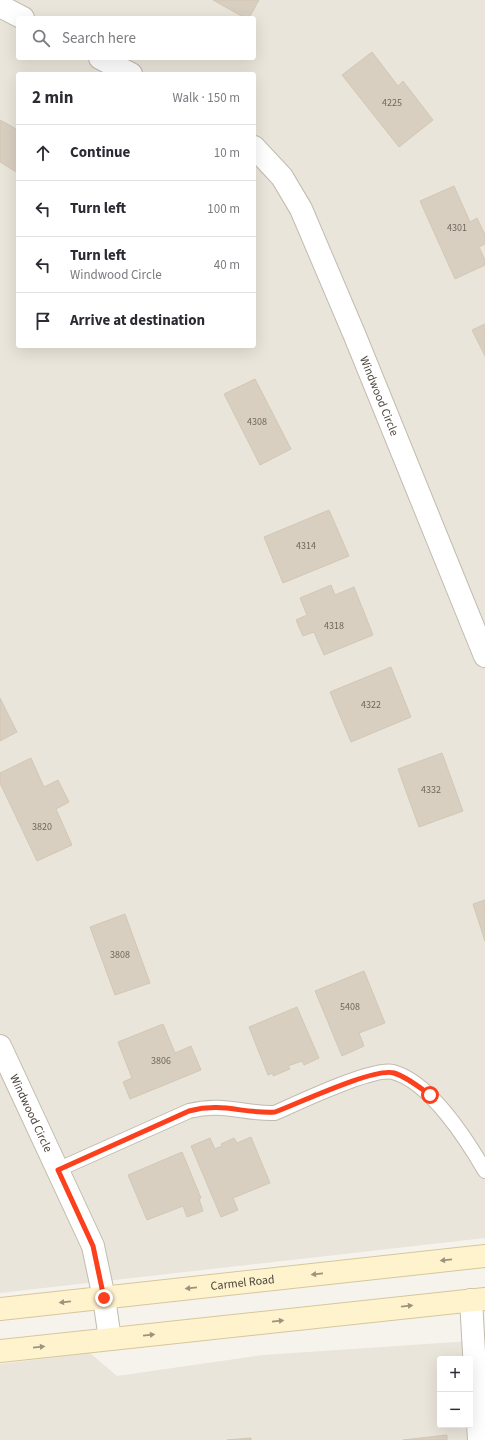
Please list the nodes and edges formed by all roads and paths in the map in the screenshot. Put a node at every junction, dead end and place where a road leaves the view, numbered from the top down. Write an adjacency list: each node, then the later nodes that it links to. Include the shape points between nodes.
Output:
1 (0, 6): 2 (street)
2 (19, 16)
3 (104, 60): 4 (street)
4 (127, 72)
5 (256, 150): 6 (street, Windwood Circle, via 282,177 301,209)
6 (485, 656)
7 (0, 1046): 8 (street, Windwood Circle)
8 (58, 1170): 9 (lane, via 189,1111 206,1106 259,1114 275,1112 372,1074 392,1072 411,1081 430,1095); 11 (street, Windwood Circle, via 93,1246)
9 (485, 1171)
10 (485, 1256): 11 (main road, Carmel Road, one-way to 11)
11 (104, 1298): 13 (main road, Carmel Road, one-way to 13); 14 (street, Windwood Circle)
12 (478, 1300): 14 (main road, one-way to 12); 16 (street)
13 (0, 1309)
14 (110, 1339): 15 (main road, one-way to 14)
15 (0, 1351)
16 (479, 1440)

